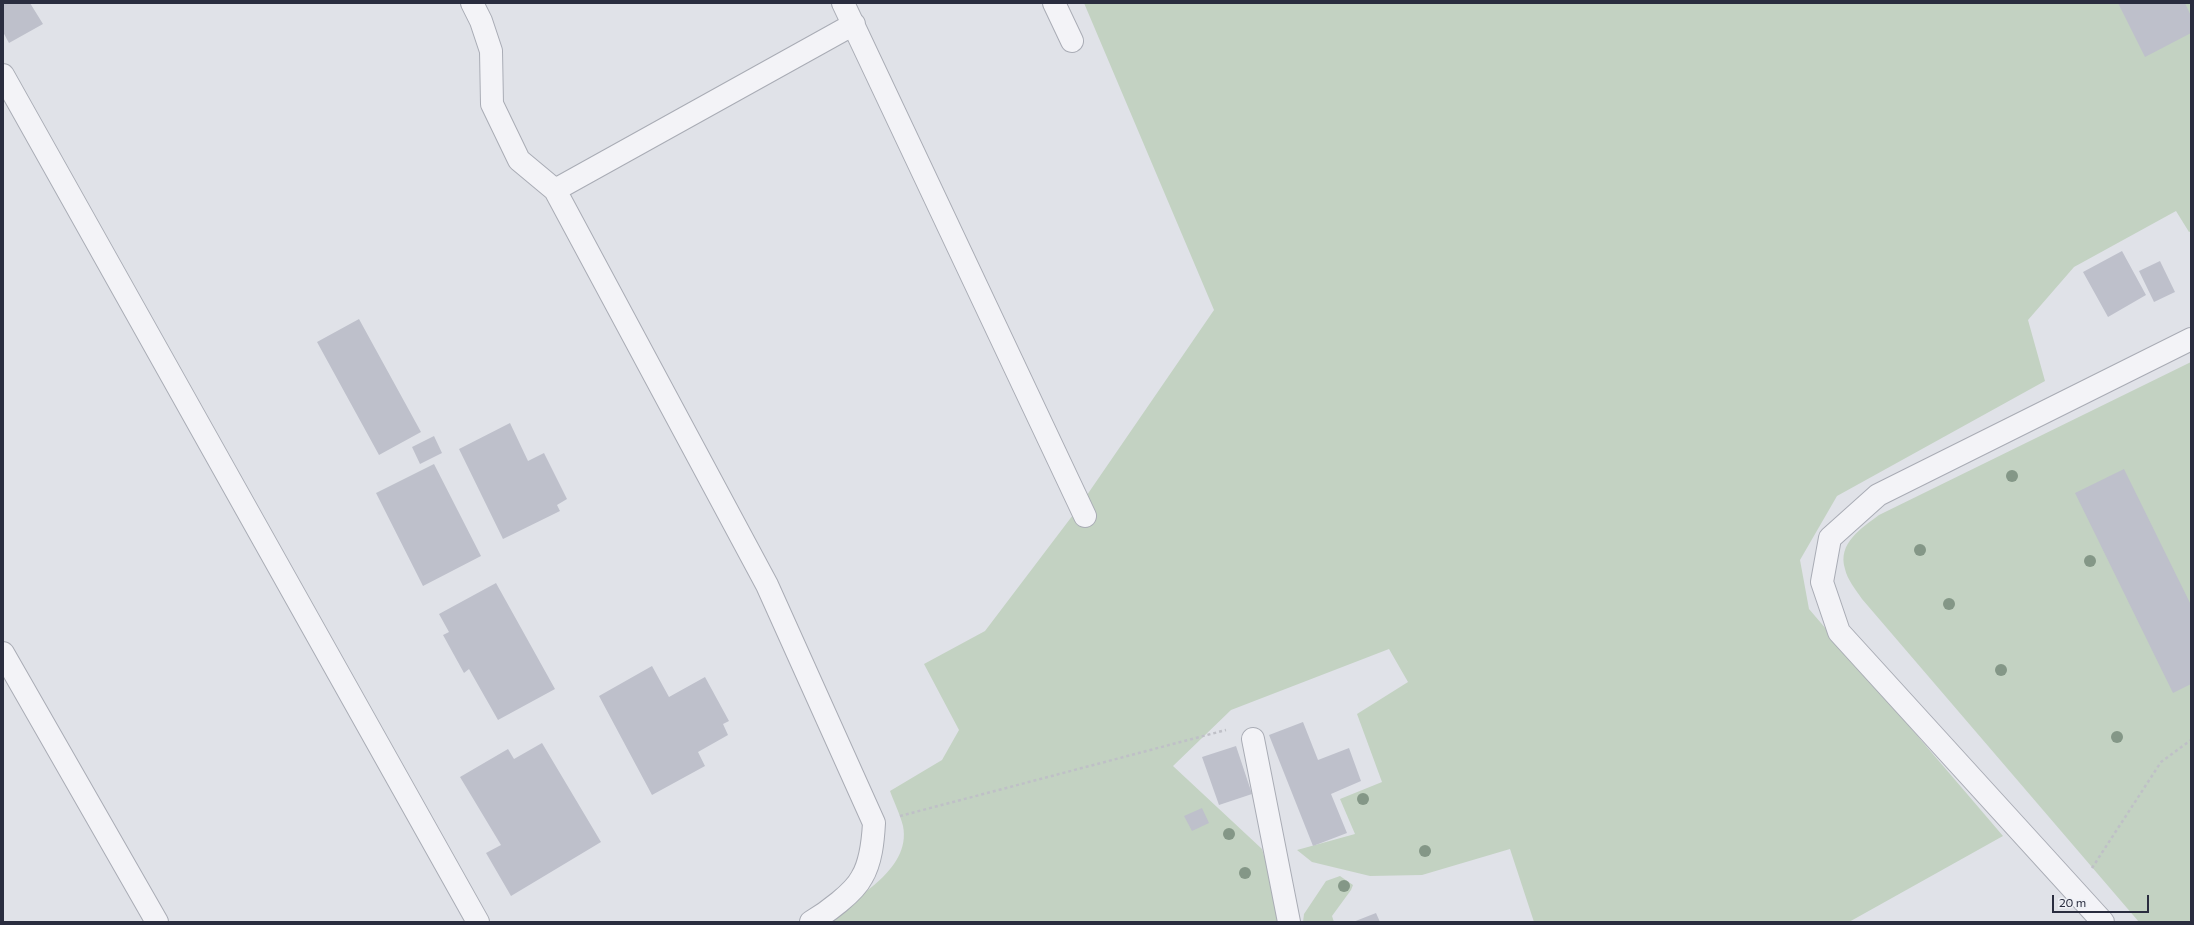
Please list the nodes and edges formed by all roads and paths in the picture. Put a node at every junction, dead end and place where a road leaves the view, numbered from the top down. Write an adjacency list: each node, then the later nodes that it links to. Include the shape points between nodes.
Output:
1 (472, 3): 7 (street, via 481,20 491,51 492,104 519,160)
2 (843, 3): 4 (street)
3 (1054, 3): 5 (street)
4 (854, 24): 7 (street); 9 (street)
5 (1072, 41)
6 (3, 75): 16 (street)
7 (555, 190): 13 (street, via 767,585)
8 (2191, 339): 14 (street, via 1878,495 1830,538 1822,582 1839,632)
9 (1085, 516)
10 (3, 653): 15 (street)
11 (1253, 739): 13 (path, via 1242,727 1217,732); 18 (street)
12 (2191, 740): 14 (path, via 2162,762)
13 (874, 823): 17 (street, via 872,845 862,878 832,909)
14 (2076, 893): 19 (street)
15 (157, 922)
16 (478, 922)
17 (811, 922)
18 (1289, 922)
19 (2103, 922)

